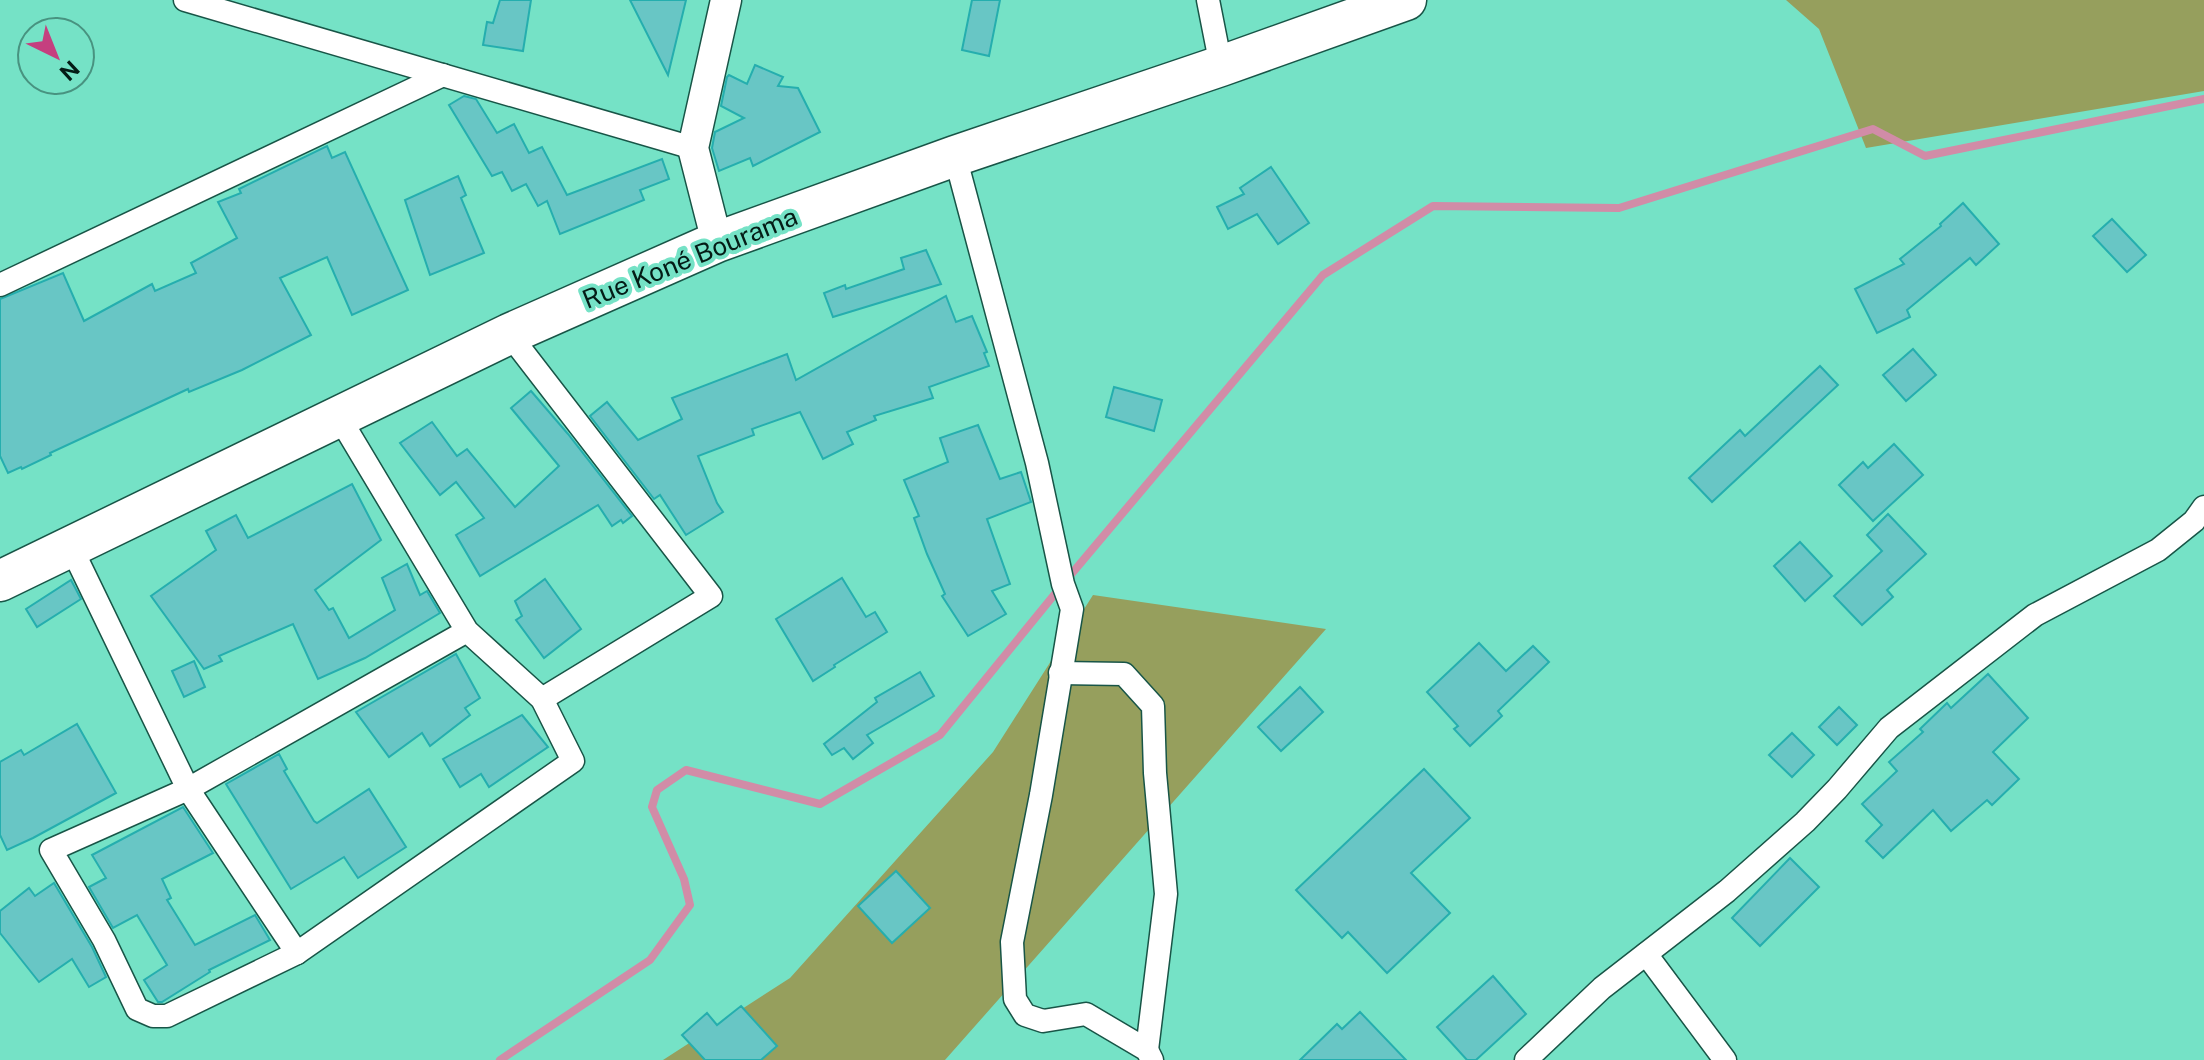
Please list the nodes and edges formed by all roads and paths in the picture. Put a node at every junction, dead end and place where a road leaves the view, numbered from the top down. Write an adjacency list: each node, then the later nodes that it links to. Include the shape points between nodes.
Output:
1 (185, 0): 6 (street)
2 (726, 0): 7 (street)
3 (1208, 0): 5 (street)
4 (1406, 0): 5 (highway, Rue Koné Bourama)
5 (1221, 66): 8 (highway, Rue Koné Bourama)
6 (443, 75): 7 (street); 10 (street)
7 (693, 148): 9 (street)
8 (955, 156): 9 (highway, Rue Koné Bourama); 17 (street, via 1072,609)
9 (717, 242): 11 (highway, Rue Koné Bourama)
10 (0, 285)
11 (509, 334): 12 (highway, Rue Koné Bourama); 18 (street, via 711,596)
12 (339, 417): 14 (highway, Rue Koné Bourama); 16 (street)
13 (2204, 507): 21 (street, via 2158,550 2035,615 1925,698 1889,728 1805,822)
14 (71, 547): 15 (highway, Rue Koné Bourama); 19 (street)
15 (0, 581)
16 (467, 631): 18 (street); 19 (street)
17 (1060, 673): 22 (street, via 1124,674 1153,706 1166,894); 22 (street, via 1012,942 1015,999 1025,1015 1043,1021 1086,1014)
18 (542, 699): 20 (street, via 573,761)
19 (188, 789): 20 (street); 20 (street, via 51,850 137,1009 167,1016)
20 (297, 953)
21 (1646, 954): 23 (street); 24 (street)
22 (1150, 1055)
23 (1526, 1060)
24 (1725, 1060)

